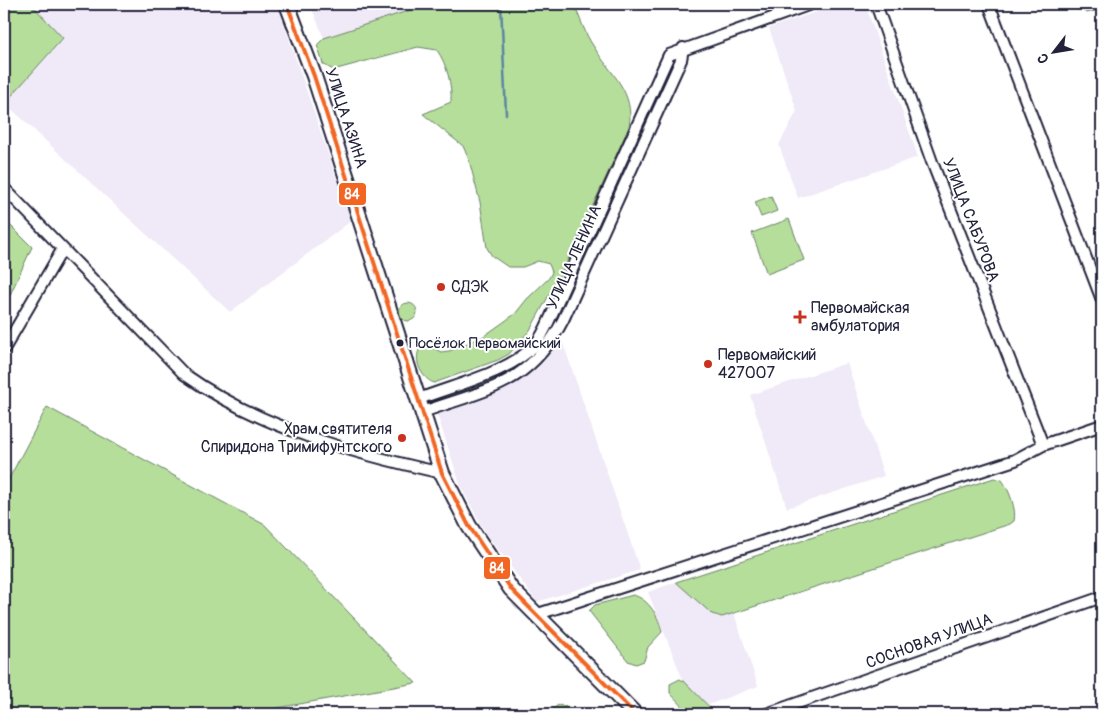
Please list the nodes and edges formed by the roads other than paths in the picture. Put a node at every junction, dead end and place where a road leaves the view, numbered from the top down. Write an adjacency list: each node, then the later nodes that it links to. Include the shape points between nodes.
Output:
1 (287, 4): 10 (street, УЛИЦА АЗИНА, via 314,76)
2 (811, 4): 5 (street, УЛИЦА ЛЕНИНА)
3 (876, 4): 12 (street, УЛИЦА САБУРОВА, via 932,162)
4 (989, 4): 8 (street)
5 (683, 48): 10 (street, УЛИЦА ЛЕНИНА, via 669,54 536,344 523,356 501,368); 10 (street, УЛИЦА ЛЕНИНА, via 681,60 563,320 545,351 530,366 503,383)
6 (4, 188): 7 (street)
7 (62, 250): 9 (street); 13 (street, via 184,374 211,393 258,417 316,440)
8 (1102, 300)
9 (4, 349)
10 (421, 405): 13 (street, УЛИЦА АЗИНА)
11 (1102, 425): 12 (street)
12 (1043, 445): 15 (street, via 1015,460)
13 (442, 473): 15 (street, УЛИЦА АЗИНА, via 469,526 511,589)
14 (1102, 597): 17 (street, СОСНОВАЯ УЛИЦА)
15 (535, 615): 16 (street, УЛИЦА АЗИНА)
16 (635, 714)
17 (766, 714)

